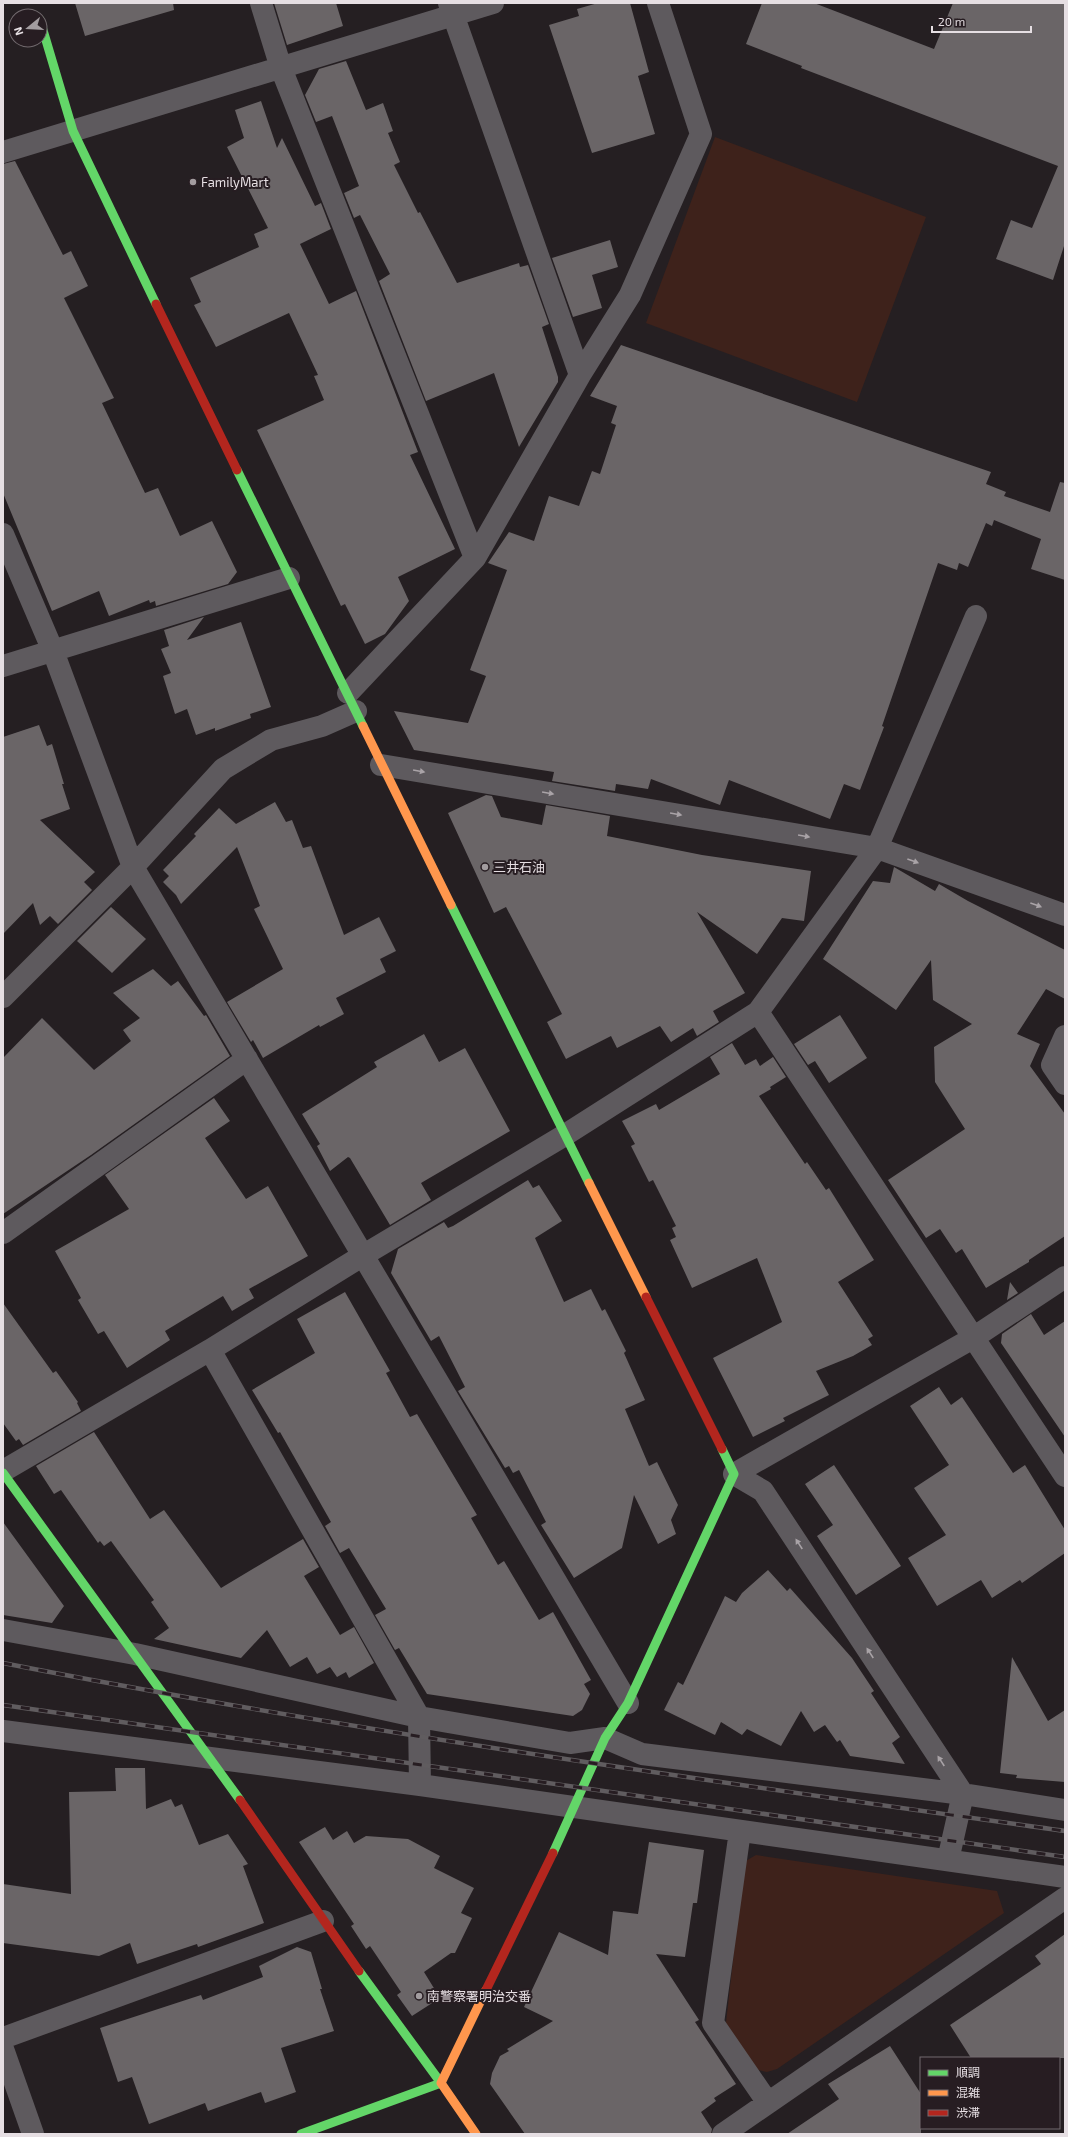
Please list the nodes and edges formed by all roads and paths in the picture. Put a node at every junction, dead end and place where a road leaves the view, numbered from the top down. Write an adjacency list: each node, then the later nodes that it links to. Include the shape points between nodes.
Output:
1 (261, 3): 6 (street)
2 (493, 3): 4 (street)
3 (658, 3): 9 (street, via 701,134 630,296)
4 (451, 9): 6 (street); 9 (street)
5 (48, 47): 7 (street)
6 (281, 68): 7 (street); 11 (street)
7 (73, 131): 8 (street); 12 (street)
8 (3, 152)
9 (580, 375): 11 (street)
10 (3, 534): 14 (street)
11 (475, 558): 16 (street)
12 (289, 578): 14 (street); 16 (street)
13 (976, 616): 18 (street)
14 (53, 651): 15 (street); 19 (street)
15 (3, 666)
16 (352, 702): 17 (street); 19 (street, via 322,726 271,740 223,769)
17 (381, 765): 18 (street, one-way to 18); 26 (street)
18 (877, 848): 20 (street, one-way to 20); 22 (street)
19 (133, 867): 21 (street); 24 (street)
20 (1065, 915)
21 (3, 998)
22 (758, 1012): 26 (street); 30 (street)
23 (1065, 1036): 25 (street, via 1052,1065)
24 (247, 1059): 27 (street); 28 (street)
25 (1065, 1084)
26 (565, 1135): 28 (street); 33 (street)
27 (3, 1233)
28 (362, 1256): 31 (street); 37 (street)
29 (1065, 1277): 30 (street)
30 (973, 1338): 33 (street); 34 (street)
31 (210, 1350): 32 (street); 38 (street)
32 (3, 1472): 36 (street)
33 (734, 1474): 37 (street); 43 (street, one-way to 33, via 763,1491)
34 (1065, 1476)
35 (3, 1630): 36 (street)
36 (135, 1654): 38 (street); 41 (street)
37 (628, 1703): 40 (street)
38 (419, 1717): 40 (street, via 570,1743); 42 (street)
39 (3, 1730): 41 (street)
40 (605, 1738): 43 (street, via 642,1754); 44 (street)
41 (212, 1759): 42 (street); 50 (street)
42 (420, 1785): 44 (street)
43 (963, 1794): 45 (street); 47 (street)
44 (575, 1808): 46 (street); 53 (street)
45 (1065, 1810)
46 (740, 1831): 47 (street); 54 (street, via 713,2023)
47 (948, 1860): 48 (street)
48 (1065, 1878)
49 (1065, 1898): 54 (street)
50 (323, 1921): 51 (street); 53 (street)
51 (3, 2038)
52 (3, 2049): 55 (street)
53 (441, 2083): 56 (street); 57 (street)
54 (768, 2102): 58 (street)
55 (33, 2134)
56 (301, 2134)
57 (476, 2134)
58 (723, 2134)

